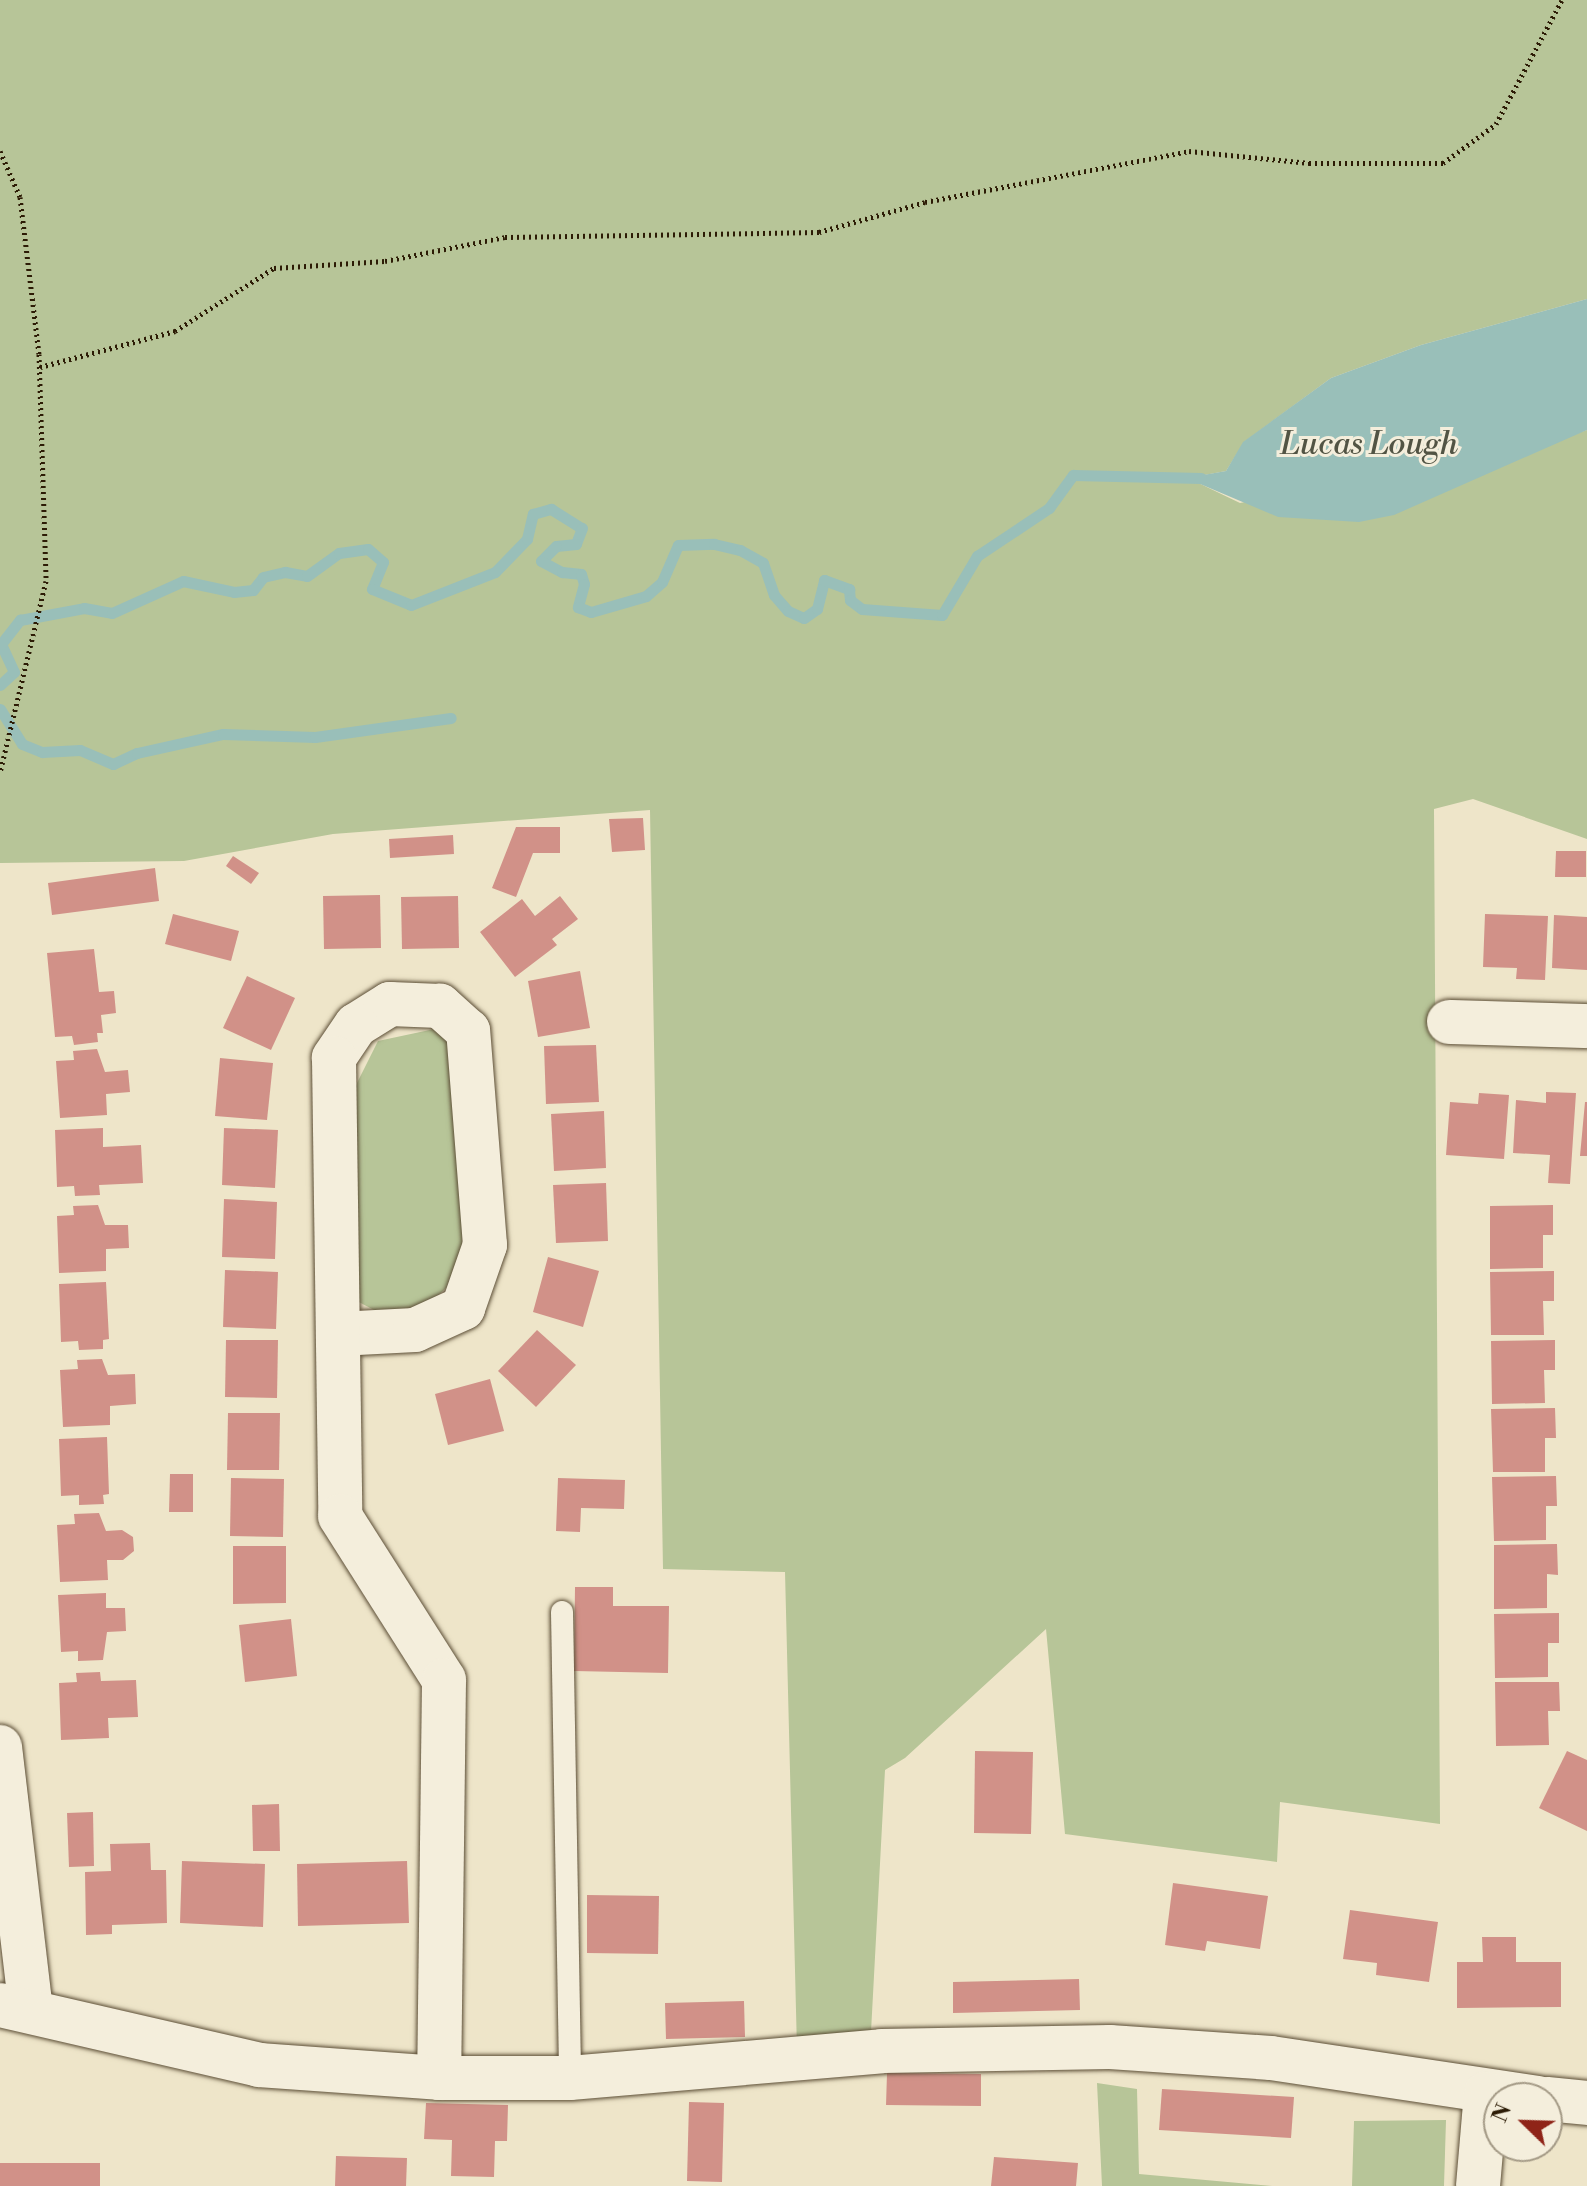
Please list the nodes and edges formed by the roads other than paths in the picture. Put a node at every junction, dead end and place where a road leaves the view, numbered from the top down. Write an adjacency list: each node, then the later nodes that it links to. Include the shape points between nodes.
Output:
1 (1449, 1022): 2 (street)
2 (1587, 1026)
3 (338, 1334): 3 (street, via 334,1058 356,1025 390,1004 440,1006 468,1031 485,1245 463,1308 415,1330); 7 (street, via 340,1516 444,1680)
4 (562, 1612): 8 (lane)
5 (0, 1747): 6 (street)
6 (15, 2007): 7 (street, via 259,2065)
7 (439, 2078): 8 (street)
8 (570, 2078): 9 (street, via 882,2051 1110,2047 1271,2058)
9 (1483, 2093)
10 (1563, 2101): 11 (street)
11 (1587, 2103)
12 (1483, 2128): 13 (street)
13 (1478, 2186)

